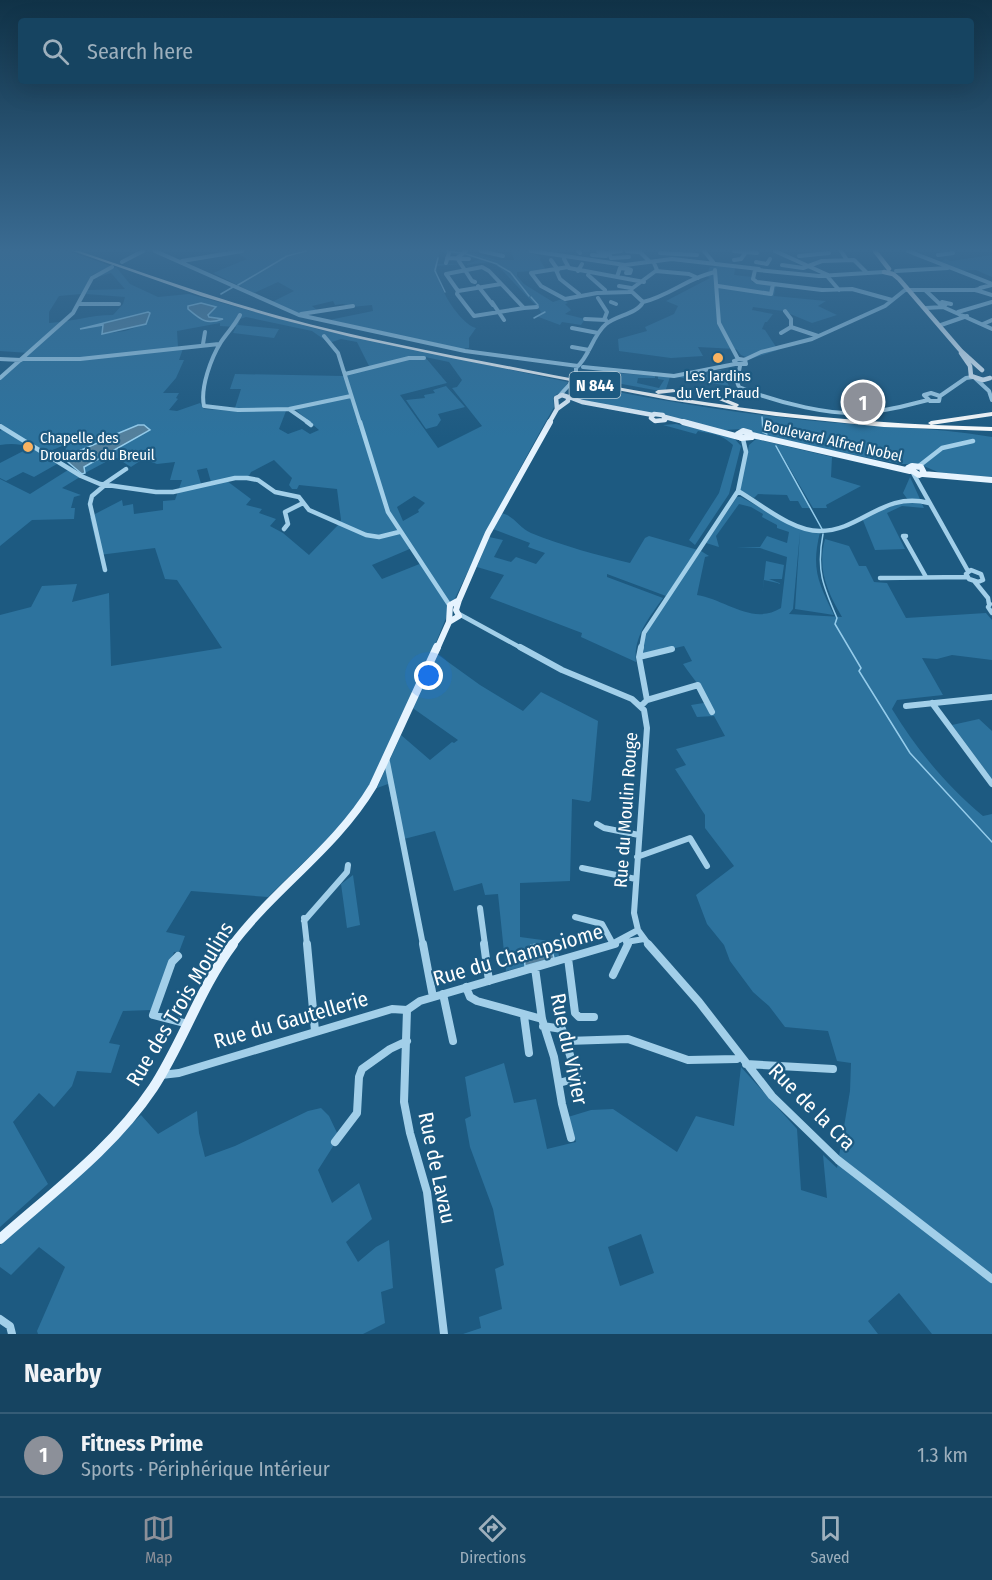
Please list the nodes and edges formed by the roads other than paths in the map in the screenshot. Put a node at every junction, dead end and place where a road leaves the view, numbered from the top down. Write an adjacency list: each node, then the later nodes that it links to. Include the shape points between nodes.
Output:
1 (73, 313): 42 (street)
2 (266, 313): 72 (highway, N 844, via 443,355 730,409)
3 (277, 313): 55 (highway, N 844, via 445,353)
4 (296, 313): 17 (street)
5 (310, 313): 17 (street)
6 (472, 313): 7 (street, via 476,318)
7 (498, 313)
8 (499, 313): 20 (street)
9 (607, 313): 21 (street)
10 (629, 313): 23 (street)
11 (717, 313): 41 (street, via 726,341)
12 (787, 313): 26 (street)
13 (869, 313): 33 (street)
14 (931, 313): 25 (main road)
15 (961, 313): 18 (street)
16 (240, 315): 35 (street, via 230,334)
17 (300, 315): 45 (street, via 470,352)
18 (968, 316): 24 (street); 25 (street)
19 (585, 319): 21 (street)
20 (504, 320)
21 (604, 320): 23 (street)
22 (992, 320): 24 (street)
23 (610, 321): 30 (street)
24 (983, 324): 28 (street)
25 (941, 325): 38 (main road)
26 (791, 327): 31 (street); 33 (street)
27 (572, 328): 30 (street)
28 (992, 329)
29 (205, 332): 34 (street)
30 (598, 333): 37 (street)
31 (781, 333)
32 (324, 336): 48 (street, via 336,348)
33 (818, 336): 43 (street)
34 (203, 344): 35 (street); 42 (street, via 80,359)
35 (219, 344): 64 (street, via 204,386 204,406)
36 (572, 347): 37 (street)
37 (589, 350): 45 (street)
38 (961, 351): 47 (main road); 49 (main road)
39 (424, 358): 48 (street, via 411,357)
40 (0, 359): 42 (street)
41 (738, 359): 43 (street); 44 (street, via 734,360)
42 (21, 360): 51 (street)
43 (744, 360): 44 (street, via 746,364)
44 (738, 365): 46 (street, via 674,376); 62 (street, via 739,387 800,404 873,412)
45 (581, 369): 46 (street); 53 (street, bridge)
46 (597, 370)
47 (982, 370): 49 (main road); 50 (main road)
48 (345, 374): 58 (street)
49 (973, 375): 52 (main road); 57 (street); 63 (street, via 989,391)
50 (991, 377): 52 (main road)
51 (0, 378)
52 (983, 380): 54 (main road)
53 (569, 386): 59 (street); 61 (street)
54 (992, 387)
55 (642, 391): 56 (highway); 66 (highway, N 844)
56 (673, 391)
57 (938, 395): 62 (street, via 939,401); 62 (street, via 926,393)
58 (351, 396): 64 (street); 92 (street, via 388,512)
59 (559, 398): 61 (main road); 65 (main road)
60 (721, 399): 66 (highway)
61 (567, 400): 65 (main road); 73 (main road, Boulevard Alfred Nobel, via 652,417 658,422 665,419)
62 (928, 400)
63 (992, 400)
64 (289, 409): 69 (street)
65 (557, 409): 101 (main road, via 488,533)
66 (760, 410): 68 (highway, N 844)
67 (992, 414): 68 (highway)
68 (909, 423): 71 (highway, N 844)
69 (311, 425)
70 (0, 426): 85 (street, via 81,476)
71 (992, 427): 72 (highway, N 844)
72 (948, 428): 74 (highway)
73 (723, 431): 75 (main road, Boulevard Alfred Nobel); 75 (main road, Boulevard Alfred Nobel)
74 (992, 435)
75 (745, 437): 76 (main road, Boulevard Alfred Nobel); 76 (main road, Boulevard Alfred Nobel); 86 (street)
76 (771, 441): 78 (main road, Boulevard Alfred Nobel)
77 (973, 441): 81 (street, via 942,448)
78 (890, 465): 80 (main road, Boulevard Alfred Nobel); 80 (main road, Boulevard Alfred Nobel)
79 (126, 468): 85 (street)
80 (911, 470): 81 (main road, Boulevard Alfred Nobel); 87 (street)
81 (922, 471): 84 (main road, Boulevard Alfred Nobel); 95 (street, via 922,483 940,519)
82 (253, 473): 83 (street)
83 (250, 478): 85 (street, via 173,492); 89 (street, via 275,492 296,496)
84 (990, 480)
85 (104, 485): 94 (street, via 91,501)
86 (738, 491): 88 (street, via 802,526 821,531); 105 (street, via 647,627)
87 (926, 497): 88 (street); 90 (street)
88 (904, 500): 90 (street)
89 (303, 503): 91 (street, via 285,512 288,524); 92 (street, via 309,510 372,537)
90 (929, 503): 96 (street)
91 (284, 529)
92 (399, 532): 101 (street, via 445,598)
93 (906, 536): 98 (street)
94 (105, 570)
95 (975, 571): 96 (street); 99 (street, via 983,576)
96 (968, 574): 98 (street); 99 (street)
97 (880, 578): 98 (street)
98 (926, 578)
99 (978, 581): 100 (street)
100 (991, 603): 102 (street, via 988,610)
101 (454, 604): 103 (main road)
102 (992, 613)
103 (454, 617): 109 (street, Rue du Moulin Rouge, via 469,618 562,670); 112 (main road, Rue des Trois Moulins)
104 (672, 649): 105 (street)
105 (639, 657): 107 (street)
106 (992, 697): 108 (street)
107 (647, 699): 109 (street); 111 (street, via 698,685)
108 (932, 703): 110 (street); 114 (street)
109 (641, 706): 116 (street, Rue du Moulin Rouge, via 647,728)
110 (906, 706)
111 (712, 712)
112 (386, 757): 113 (street); 142 (main road, Rue des Trois Moulins, via 356,814 235,941)
113 (391, 781): 136 (street)
114 (992, 784)
115 (597, 824): 116 (street)
116 (639, 834): 117 (street, Rue du Moulin Rouge)
117 (637, 857): 119 (street, via 690,837); 121 (street, Rue du Moulin Rouge)
118 (348, 865): 124 (street, via 347,872)
119 (707, 866)
120 (582, 868): 121 (street)
121 (636, 879): 125 (street, Rue du Moulin Rouge, via 634,913)
122 (480, 908): 133 (street)
123 (575, 917): 128 (street, via 602,924)
124 (304, 920): 143 (street)
125 (638, 930): 126 (street, Rue de la Cra); 128 (street, Rue du Champsiome)
126 (644, 939): 127 (street); 148 (street, Rue de la Cra)
127 (628, 942): 128 (street); 132 (street)
128 (616, 943): 130 (street, Rue du Champsiome)
129 (178, 956): 138 (street, via 172,962)
130 (568, 958): 131 (street, Rue du Champsiome); 140 (street, via 574,1013)
131 (535, 968): 133 (street, Rue du Champsiome); 141 (street, Rue du Vivier)
132 (614, 975)
133 (489, 981): 134 (street, Rue du Champsiome)
134 (466, 987): 135 (street, Rue du Champsiome); 139 (street, via 474,1000)
135 (442, 994): 136 (street, Rue du Champsiome); 145 (street)
136 (433, 997): 137 (street, Rue du Champsiome)
137 (407, 1010): 143 (street, Rue du Gautellerie, via 392,1009); 144 (street, Rue de Lavau)
138 (153, 1015): 142 (street)
139 (524, 1016): 141 (street); 147 (street)
140 (594, 1017)
141 (542, 1023): 146 (street, via 562,1029); 154 (street, Rue du Vivier)
142 (188, 1024): 149 (main road, Rue des Trois Moulins)
143 (315, 1031): 152 (street, Rue du Gautellerie)
144 (407, 1041): 156 (street, via 362,1069 357,1113); 161 (street, Rue de Lavau, via 405,1109 428,1192)
145 (453, 1041)
146 (567, 1041): 148 (street, via 628,1039 688,1060); 154 (street, via 577,1078)
147 (529, 1053)
148 (740, 1057): 150 (street, Rue de la Cra)
149 (168, 1063): 152 (street); 153 (main road, Rue des Trois Moulins)
150 (746, 1064): 151 (street); 158 (street, Rue de la Cra, via 772,1096 838,1160)
151 (833, 1069)
152 (186, 1070): 153 (street, Rue du Gautellerie)
153 (160, 1075): 157 (main road, Rue des Trois Moulins, via 122,1128)
154 (559, 1083): 155 (street, Rue du Vivier)
155 (571, 1138)
156 (335, 1142)
157 (0, 1239)
158 (992, 1279)
159 (0, 1319): 160 (street, via 10,1326)
160 (12, 1334)
161 (444, 1334)

